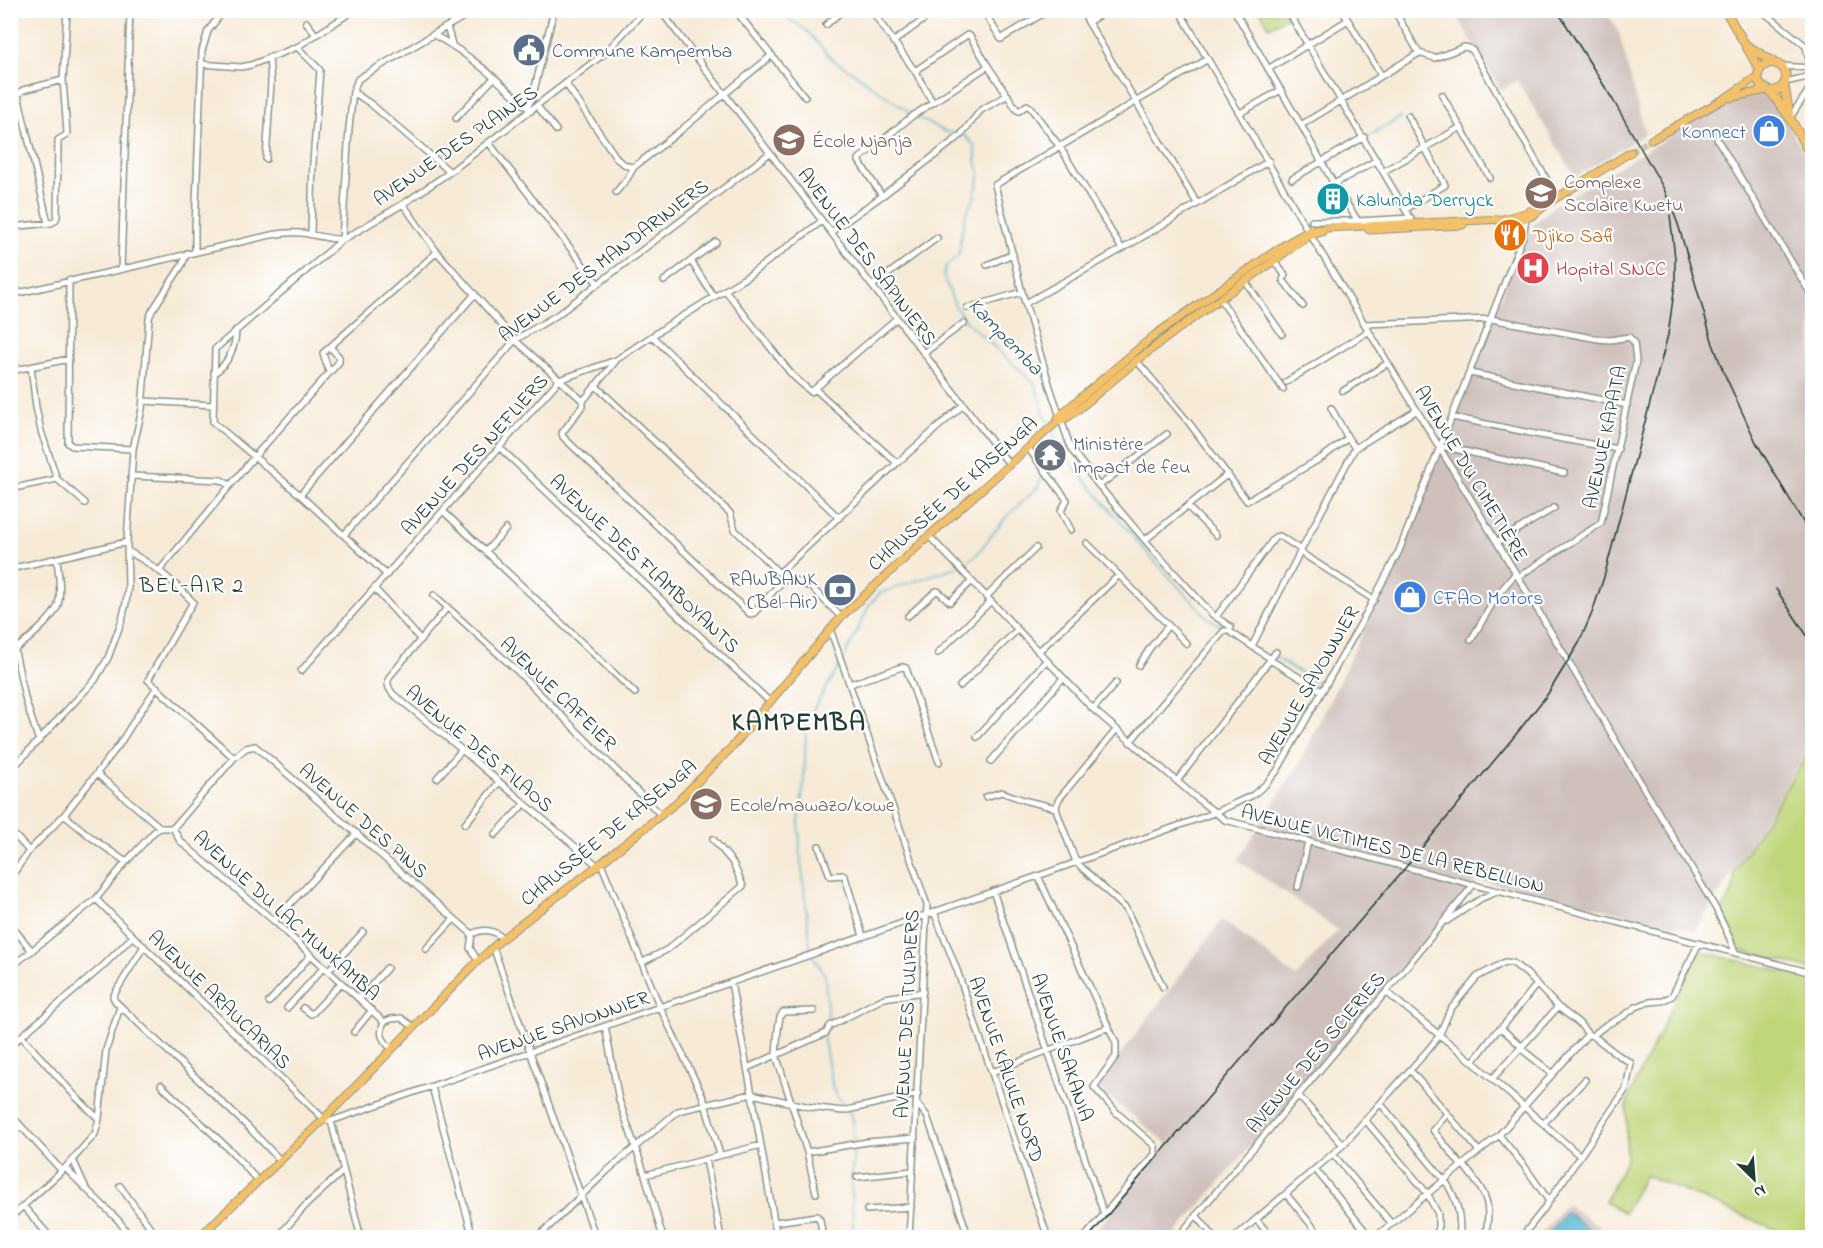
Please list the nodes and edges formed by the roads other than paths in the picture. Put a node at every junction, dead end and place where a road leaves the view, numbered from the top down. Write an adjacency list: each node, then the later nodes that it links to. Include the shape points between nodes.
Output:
1 (67, 10): 52 (street)
2 (130, 10): 125 (street)
3 (224, 10): 42 (street, via 205,39)
4 (355, 10): 30 (street)
5 (475, 10): 28 (street)
6 (554, 10): 69 (street)
7 (645, 10): 54 (street, AVENUE DES PLAINES, via 605,53)
8 (660, 10): 59 (street, AVENUE DES SAPINIERS)
9 (735, 10): 39 (street)
10 (843, 10): 27 (street)
11 (871, 10): 31 (street)
12 (937, 10): 31 (street)
13 (983, 10): 14 (street, via 1001,39)
14 (1049, 10)
15 (1082, 10): 26 (street)
16 (1108, 10): 26 (street)
17 (1179, 10): 41 (street, AVENUE DU CIMETIÈRE)
18 (1234, 10): 46 (street)
19 (1304, 10): 33 (street, via 1292,18)
20 (1342, 10): 24 (street)
21 (1394, 10): 38 (street)
22 (1725, 10): 34 (highway)
23 (1761, 10): 36 (street)
24 (1348, 20): 33 (street); 49 (street)
25 (306, 22): 30 (street)
26 (1088, 22): 66 (street)
27 (826, 26)
28 (447, 27): 29 (street); 32 (street)
29 (434, 34): 32 (street); 57 (street, via 363,75)
30 (316, 35): 35 (street)
31 (893, 42): 47 (street)
32 (452, 44): 50 (street)
33 (1308, 44): 46 (street); 65 (street)
34 (1746, 45): 43 (highway); 48 (highway)
35 (297, 46): 40 (street); 113 (street, via 320,70)
36 (1806, 46): 37 (street); 45 (street)
37 (1812, 51)
38 (1419, 53): 49 (street); 98 (street, via 1435,58 1464,47 1473,51)
39 (772, 55): 59 (street); 62 (street)
40 (269, 57): 42 (street, via 241,67); 88 (street)
41 (1208, 59): 66 (street); 70 (street, AVENUE DU CIMETIÈRE)
42 (201, 64): 118 (street)
43 (1778, 65): 45 (street); 48 (highway, via 1767,64); 53 (highway, via 1785,73)
44 (988, 66): 47 (street, via 968,35); 60 (street); 67 (street)
45 (1811, 68): 51 (street)
46 (1268, 69): 55 (street)
47 (915, 71): 67 (street)
48 (1759, 73): 56 (highway, via 1760,84); 64 (main road)
49 (1381, 75): 65 (street)
50 (494, 78): 69 (street); 72 (street)
51 (1811, 78): 53 (street); 73 (street, via 1810,87)
52 (63, 80): 58 (street, via 22,90); 108 (street, via 67,135 58,140 57,217)
53 (1784, 83): 56 (highway, via 1778,89); 73 (highway)
54 (566, 84): 68 (street, AVENUE DES PLAINES); 92 (street, via 618,160)
55 (1281, 90): 70 (street); 74 (street)
56 (1768, 90): 64 (main road); 73 (highway)
57 (353, 92): 94 (street); 115 (street)
58 (18, 95): 63 (street); 108 (street)
59 (725, 95): 86 (street, AVENUE DES SAPINIERS); 92 (street)
60 (1008, 95): 82 (street, via 1018,111 1028,105); 100 (street, via 981,110 960,136)
61 (1442, 95): 75 (street)
62 (805, 96)
63 (10, 97)
64 (1724, 99): 79 (main road)
65 (1342, 100): 74 (street); 77 (street)
66 (1136, 101): 82 (street); 101 (street)
67 (933, 103): 100 (street, via 859,160)
68 (537, 106): 69 (street, AVENUE DES PLAINES); 76 (street)
69 (529, 109): 80 (street, AVENUE DES PLAINES)
70 (1240, 113): 89 (street, AVENUE DU CIMETIÈRE)
71 (1408, 116): 83 (street)
72 (456, 118)
73 (1790, 119): 81 (highway)
74 (1301, 125): 91 (street)
75 (1461, 127): 83 (street); 95 (street)
76 (555, 130)
77 (1364, 137): 90 (street); 91 (street)
78 (1717, 139): 135 (street)
79 (1651, 140)
80 (489, 143): 94 (street, AVENUE DES PLAINES); 129 (street)
81 (1804, 145): 84 (street); 87 (highway)
82 (1060, 147): 117 (street); 121 (street, via 995,185)
83 (1426, 147): 93 (street); 103 (street, via 1445,186)
84 (1812, 151)
85 (1631, 152): 104 (main road, CHAUSSÉE DE KASENGA)
86 (770, 153): 105 (street, AVENUE DES SAPINIERS); 129 (street, AVENUE DES MANDARINIERS)
87 (1812, 158)
88 (266, 159)
89 (1269, 160): 101 (street); 112 (street, AVENUE DU CIMETIÈRE)
90 (1377, 160): 93 (street); 97 (street)
91 (1322, 162): 96 (street); 97 (street)
92 (634, 166): 99 (street)
93 (1384, 171): 103 (street)
94 (450, 172): 102 (street, AVENUE DES PLAINES)
95 (1490, 178)
96 (1292, 179)
97 (1334, 184): 107 (street)
98 (1552, 189)
99 (616, 192)
100 (882, 196): 111 (street)
101 (1197, 203): 117 (street)
102 (403, 204): 115 (street, AVENUE DES PLAINES); 119 (street)
103 (1406, 208): 109 (street)
104 (1526, 216): 109 (main road, CHAUSSÉE DE KASENGA); 142 (street, AVENUE SAVONNIER, via 1523,236)
105 (822, 221): 111 (street, AVENUE DES SAPINIERS); 131 (street, AVENUE DES NEFLIERS)
106 (1312, 221): 107 (street)
107 (1358, 221): 109 (street)
108 (48, 223): 110 (street)
109 (1413, 223): 112 (main road, CHAUSSÉE DE KASENGA, via 1326,228)
110 (10, 227)
111 (831, 232): 130 (street, AVENUE DES SAPINIERS)
112 (1310, 233): 123 (main road, CHAUSSÉE DE KASENGA); 144 (street, AVENUE DU CIMETIÈRE); 149 (main road, CHAUSSÉE DE KASENGA, via 1284,245)
113 (311, 234): 115 (street); 118 (street, via 290,232)
114 (937, 238): 130 (street)
115 (342, 240): 145 (street, AVENUE DES PLAINES)
116 (716, 242): 122 (street)
117 (1122, 249): 138 (street)
118 (195, 251): 120 (street)
119 (437, 252): 134 (street); 151 (street)
120 (187, 253): 125 (street); 168 (street, via 150,314)
121 (1013, 254): 124 (street); 132 (street)
122 (691, 261): 127 (street); 136 (street)
123 (1274, 261): 128 (main road, CHAUSSÉE DE KASENGA); 139 (street)
124 (987, 265)
125 (121, 269): 126 (street)
126 (69, 280): 133 (street); 153 (street)
127 (664, 281)
128 (1245, 281): 137 (main road, CHAUSSÉE DE KASENGA); 147 (street)
129 (598, 284): 150 (street, AVENUE DES MANDARINIERS)
130 (872, 286): 141 (street, AVENUE DES SAPINIERS)
131 (725, 290): 136 (street, AVENUE DES NEFLIERS); 165 (street, via 792,375 809,391)
132 (1022, 292): 138 (street); 140 (street)
133 (10, 294)
134 (475, 294): 150 (street); 195 (street)
135 (1812, 296)
136 (714, 297): 148 (street, AVENUE DES NEFLIERS)
137 (1220, 299): 149 (main road, CHAUSSÉE DE KASENGA); 166 (street)
138 (1026, 303): 176 (street)
139 (1303, 306)
140 (967, 308)
141 (897, 318): 152 (street, AVENUE DES SAPINIERS); 165 (street)
142 (1491, 319): 144 (street, AVENUE KAPATA); 161 (street, AVENUE SAVONNIER); 172 (street, AVENUE KAPATA, via 1598,339 1632,339 1636,361)
143 (964, 323): 152 (street)
144 (1365, 324): 146 (street, AVENUE DU CIMETIÈRE)
145 (236, 330): 160 (street, via 235,344 222,368); 160 (street, AVENUE DES PLAINES, via 215,349)
146 (1369, 331): 156 (street, AVENUE DU CIMETIÈRE); 163 (street)
147 (1282, 334)
148 (652, 337): 154 (street, AVENUE DES NEFLIERS); 200 (street)
149 (1158, 338): 155 (main road, CHAUSSÉE DE KASENGA); 176 (main road, CHAUSSÉE DE KASENGA)
150 (515, 340): 162 (street); 203 (street, AVENUE DES MANDARINIERS)
151 (330, 347): 159 (street, via 323,353); 159 (street, via 339,359)
152 (924, 353): 171 (street, AVENUE DES SAPINIERS)
153 (69, 359): 157 (street); 183 (street, via 68,443)
154 (616, 360): 162 (street, AVENUE DES NEFLIERS); 164 (street)
155 (1136, 360): 176 (main road, CHAUSSÉE DE KASENGA); 189 (street)
156 (1388, 363): 167 (street); 174 (street, AVENUE DU CIMETIÈRE)
157 (31, 367): 158 (street); 191 (street, via 39,423)
158 (10, 371)
159 (329, 372): 185 (street)
160 (214, 373): 170 (street, AVENUE DES PLAINES)
161 (1470, 373): 172 (street); 175 (street, AVENUE SAVONNIER)
162 (560, 380): 169 (street); 179 (street, AVENUE DES NEFLIERS)
163 (1286, 382)
164 (595, 385): 169 (street); 217 (street, via 732,516 735,530)
165 (815, 389): 186 (street)
166 (1283, 389)
167 (1343, 391)
168 (143, 401): 170 (street); 183 (street)
169 (583, 401): 221 (street, via 563,437 750,614)
170 (213, 405): 185 (street, via 213,422)
171 (963, 405): 186 (street); 187 (street, AVENUE DES SAPINIERS)
172 (1627, 405): 184 (street, AVENUE KAPATA)
173 (1331, 408): 178 (street)
174 (1417, 410): 180 (street, AVENUE DU CIMETIÈRE); 182 (street)
175 (1452, 417): 180 (street, AVENUE SAVONNIER); 184 (street)
176 (1056, 422): 181 (main road, CHAUSSÉE DE KASENGA); 193 (street)
177 (1167, 434): 193 (street)
178 (1348, 438): 182 (street); 189 (street, via 1251,500 1246,500)
179 (499, 447): 199 (street, AVENUE DES NEFLIERS); 255 (street, AVENUE DES FLAMBOYANTS)
180 (1440, 447): 188 (street); 208 (street, AVENUE DU CIMETIÈRE); 226 (street, AVENUE SAVONNIER, via 1399,551)
181 (1028, 448): 187 (main road, CHAUSSÉE DE KASENGA); 202 (street, via 1067,500 1061,512)
182 (1355, 448): 213 (street)
183 (133, 449): 190 (street)
184 (1618, 449): 220 (street, AVENUE KAPATA, via 1601,523)
185 (254, 457): 192 (street); 195 (street)
186 (897, 463): 200 (street)
187 (1009, 464): 205 (main road, CHAUSSÉE DE KASENGA)
188 (1564, 473)
189 (1228, 474): 197 (street)
190 (132, 476): 192 (street, via 221,480); 207 (street)
191 (57, 480): 194 (street); 196 (street)
192 (230, 485): 216 (street)
193 (1099, 486): 206 (street)
194 (10, 489)
195 (300, 495): 203 (street)
196 (85, 503)
197 (1188, 507): 204 (street); 206 (street)
198 (1554, 508): 208 (street)
199 (443, 511): 212 (street); 218 (street, AVENUE DES NEFLIERS)
200 (839, 518): 217 (street)
201 (506, 529): 212 (street)
202 (1071, 530)
203 (344, 535): 218 (street)
204 (1216, 535)
205 (929, 536): 222 (street, AVENUE VICTIMES DE LA REBELLION); 229 (main road, CHAUSSÉE DE KASENGA)
206 (1145, 540): 230 (street)
207 (127, 542): 211 (street); 214 (street)
208 (1497, 542): 220 (street, AVENUE DU CIMETIÈRE)
209 (1087, 543): 219 (street)
210 (1036, 548): 225 (street)
211 (128, 551): 216 (street); 259 (street, via 126,603 108,658 90,687)
212 (486, 551): 254 (street)
213 (1300, 551): 226 (street); 230 (street, via 1275,537); 239 (street)
214 (57, 558): 215 (street); 240 (street, via 57,608)
215 (10, 569)
216 (159, 571): 252 (street, via 193,603 148,679)
217 (779, 573): 221 (street)
218 (387, 574): 223 (street, AVENUE DES NEFLIERS)
219 (1119, 575): 231 (street); 241 (street)
220 (1517, 575): 237 (street, via 1498,594); 312 (street, AVENUE DU CIMETIÈRE, via 1716,909)
221 (786, 577): 229 (street, via 812,588)
222 (971, 582): 225 (street, AVENUE VICTIMES DE LA REBELLION); 228 (street, via 951,602 936,591)
223 (375, 589): 236 (street); 247 (street, AVENUE DES NEFLIERS)
224 (434, 595): 227 (street, AVENUE CAFEIER)
225 (988, 599): 234 (street, AVENUE VICTIMES DE LA REBELLION); 242 (street)
226 (1374, 600): 253 (street, AVENUE SAVONNIER)
227 (447, 608): 236 (street); 275 (street, AVENUE CAFEIER, via 532,685)
228 (908, 616)
229 (841, 617): 233 (main road, CHAUSSÉE DE KASENGA)
230 (1216, 617): 235 (street)
231 (1168, 626): 238 (street); 246 (street)
232 (10, 628): 240 (street)
233 (830, 629): 250 (street, AVENUE DES TULIPIERS); 255 (main road, CHAUSSÉE DE KASENGA)
234 (1017, 630): 241 (street, AVENUE VICTIMES DE LA REBELLION); 251 (street)
235 (1228, 630): 239 (street); 260 (street)
236 (420, 639): 261 (street, AVENUE DES FILAOS, via 390,676 388,688)
237 (1471, 640)
238 (1187, 644)
239 (1253, 644): 243 (street)
240 (15, 649): 244 (street)
241 (1038, 652): 245 (street, AVENUE VICTIMES DE LA REBELLION)
242 (938, 653)
243 (1273, 656): 253 (street); 268 (street)
244 (14, 661): 259 (street)
245 (1046, 661): 248 (street, AVENUE VICTIMES DE LA REBELLION); 258 (street)
246 (1138, 665)
247 (301, 671)
248 (1063, 678): 256 (street, AVENUE VICTIMES DE LA REBELLION); 263 (street)
249 (1116, 683): 256 (street)
250 (850, 684): 264 (street, via 906,668); 297 (street, AVENUE DES TULIPIERS)
251 (960, 686)
252 (157, 687): 262 (street); 266 (street)
253 (1322, 691): 273 (street, AVENUE SAVONNIER, via 1272,778 1253,795)
254 (635, 693)
255 (770, 702): 275 (main road, CHAUSSÉE DE KASENGA, via 734,746)
256 (1093, 709): 257 (street, AVENUE VICTIMES DE LA REBELLION)
257 (1116, 730): 260 (street, AVENUE VICTIMES DE LA REBELLION); 272 (street, via 1059,799)
258 (977, 737)
259 (39, 741): 265 (street)
260 (1130, 742): 268 (street, AVENUE VICTIMES DE LA REBELLION)
261 (462, 750): 267 (street); 269 (street, AVENUE DES FILAOS)
262 (234, 758): 278 (street); 280 (street, AVENUE DES PINS, via 248,747 257,746)
263 (991, 761)
264 (939, 762)
265 (10, 771)
266 (97, 774): 274 (street); 277 (street)
267 (437, 778)
268 (1177, 781): 273 (street, AVENUE VICTIMES DE LA REBELLION)
269 (499, 782): 271 (street, AVENUE DES FILAOS); 276 (street)
270 (986, 797): 272 (street, via 1001,792)
271 (524, 804): 281 (street); 288 (street, AVENUE DES FILAOS)
272 (1056, 808): 287 (street)
273 (1214, 813): 283 (street, AVENUE VICTIMES DE LA REBELLION, via 1225,820); 287 (street, AVENUE SAVONNIER)
274 (64, 815): 285 (street); 286 (street)
275 (661, 815): 288 (main road, CHAUSSÉE DE KASENGA)
276 (465, 824)
277 (161, 828): 278 (street); 286 (street)
278 (173, 828): 299 (street, AVENUE DU LAC MUNKAMBA, via 180,841)
279 (10, 830): 285 (street)
280 (357, 833): 298 (street, AVENUE DES PINS); 299 (street)
281 (495, 835)
282 (713, 839): 315 (street, via 733,863 743,886 669,949)
283 (1308, 841): 291 (street, AVENUE VICTIMES DE LA REBELLION); 292 (street)
284 (819, 846): 305 (street, via 830,876 843,875 846,879)
285 (30, 851): 290 (street)
286 (126, 862): 295 (street)
287 (1076, 862): 289 (street, AVENUE SAVONNIER); 323 (street, via 1126,909)
288 (599, 864): 306 (main road, CHAUSSÉE DE KASENGA); 315 (street)
289 (1038, 876): 294 (street, AVENUE SAVONNIER); 338 (street)
290 (10, 877)
291 (1474, 884): 293 (street, AVENUE VICTIMES DE LA REBELLION); 301 (street, AVENUE DES SCIERIES)
292 (1298, 887)
293 (1500, 890): 301 (street, via 1482,897); 307 (street, AVENUE VICTIMES DE LA REBELLION)
294 (993, 891): 296 (street, AVENUE SAVONNIER); 347 (street, AVENUE SAKANIA)
295 (96, 899): 304 (street, AVENUE ARAUCARIAS); 311 (street)
296 (934, 912): 297 (street, AVENUE SAVONNIER); 353 (street, AVENUE KALULE NORD)
297 (927, 914): 305 (street, AVENUE SAVONNIER); 324 (street, AVENUE DES TULIPIERS)
298 (454, 919): 303 (street, AVENUE DES PINS); 310 (street)
299 (274, 921): 313 (street, AVENUE DU LAC MUNKAMBA)
300 (10, 924): 311 (street)
301 (1441, 925): 325 (street, AVENUE DES SCIERIES)
302 (363, 932): 318 (street)
303 (472, 934): 306 (street, via 487,930); 314 (street, via 470,948)
304 (133, 936): 308 (street, AVENUE ARAUCARIAS); 342 (street)
305 (863, 936): 321 (street, AVENUE SAVONNIER)
306 (503, 938): 309 (main road, CHAUSSÉE DE KASENGA)
307 (1699, 943): 312 (street, AVENUE VICTIMES DE LA REBELLION); 341 (street, via 1670,998 1636,1007)
308 (144, 946): 329 (street, via 113,995); 370 (street, AVENUE ARAUCARIAS)
309 (493, 947): 314 (main road, CHAUSSÉE DE KASENGA); 348 (street)
310 (426, 949)
311 (32, 951): 316 (street)
312 (1735, 953): 319 (street, AVENUE VICTIMES DE LA REBELLION)
313 (311, 955): 318 (street, AVENUE DU LAC MUNKAMBA); 327 (street)
314 (478, 961): 337 (main road, CHAUSSÉE DE KASENGA)
315 (643, 962): 330 (street)
316 (10, 968)
317 (387, 968): 326 (street)
318 (326, 969): 320 (street, AVENUE DU LAC MUNKAMBA); 331 (street)
319 (1812, 973)
320 (341, 983): 326 (street, AVENUE DU LAC MUNKAMBA); 332 (street, via 313,1013)
321 (730, 983): 330 (street, AVENUE SAVONNIER); 351 (street)
322 (1537, 984): 328 (street); 339 (street); 343 (street, via 1509,962 1482,974 1450,1010)
323 (1163, 987)
324 (923, 992): 349 (street, via 880,999 830,1026 825,1034); 360 (street, AVENUE DES TULIPIERS)
325 (1386, 992): 343 (street); 361 (street, AVENUE DES SCIERIES)
326 (359, 999): 333 (street, AVENUE DU LAC MUNKAMBA)
327 (269, 1002)
328 (1558, 1006): 341 (street); 345 (street)
329 (120, 1007): 369 (street, via 106,1050); 387 (street)
330 (660, 1007): 336 (street, AVENUE SAVONNIER); 364 (street)
331 (287, 1008)
332 (303, 1008)
333 (372, 1011): 335 (street, AVENUE DU LAC MUNKAMBA); 340 (street)
334 (813, 1011): 349 (street, via 783,1012)
335 (384, 1022): 337 (street, via 401,1018); 346 (street, via 382,1037)
336 (605, 1026): 348 (street, AVENUE SAVONNIER); 379 (street, via 616,1091)
337 (414, 1027): 346 (main road, CHAUSSÉE DE KASENGA)
338 (1109, 1027): 347 (street); 407 (street, via 1116,1043 1116,1056 1094,1087 1156,1150)
339 (1501, 1028): 345 (street); 350 (street)
340 (354, 1032)
341 (1590, 1035): 354 (street); 384 (street, via 1630,1063 1626,1089)
342 (22, 1036): 344 (street); 369 (street)
343 (1439, 1036): 350 (street); 352 (street)
344 (10, 1046)
345 (1521, 1047): 354 (street); 355 (street)
346 (392, 1049): 370 (main road, CHAUSSÉE DE KASENGA)
347 (1049, 1051): 353 (street); 407 (street, AVENUE SAKANIA)
348 (531, 1052): 358 (street, AVENUE SAVONNIER); 402 (street)
349 (776, 1055): 351 (street); 362 (street)
350 (1473, 1062): 355 (street)
351 (747, 1068): 359 (street)
352 (1411, 1071): 363 (street); 367 (street)
353 (992, 1072): 428 (street, AVENUE KALULE NORD)
354 (1553, 1074): 366 (street)
355 (1493, 1078): 366 (street)
356 (1585, 1080): 372 (street)
357 (160, 1084): 396 (street)
358 (432, 1087): 370 (street, AVENUE SAVONNIER); 419 (street)
359 (752, 1094): 362 (street); 364 (street); 377 (street)
360 (918, 1094): 362 (street, via 850,1110); 365 (street, AVENUE DES TULIPIERS)
361 (1298, 1095): 378 (street); 408 (street, AVENUE DES SCIERIES)
362 (792, 1104): 381 (street)
363 (1382, 1104): 371 (street); 395 (street)
364 (705, 1105): 379 (street, via 675,1113); 383 (street)
365 (918, 1105): 376 (street, AVENUE DES TULIPIERS); 427 (street, via 927,1116)
366 (1525, 1106): 372 (street); 375 (street)
367 (1447, 1113): 380 (street); 388 (street, via 1433,1130)
368 (10, 1114): 373 (street)
369 (99, 1119): 386 (street, via 95,1134)
370 (328, 1120): 387 (main road, CHAUSSÉE DE KASENGA); 391 (street)
371 (1366, 1121): 378 (street); 400 (street)
372 (1544, 1123): 384 (street)
373 (21, 1126): 374 (street); 390 (street)
374 (10, 1135)
375 (1498, 1135): 380 (street); 403 (street)
376 (915, 1138): 381 (street); 392 (street, AVENUE DES TULIPIERS)
377 (761, 1145): 383 (street); 411 (street)
378 (1343, 1145): 382 (street)
379 (635, 1146): 393 (street); 402 (street)
380 (1479, 1151): 388 (street)
381 (807, 1152): 399 (street)
382 (1334, 1154): 389 (street); 412 (street)
383 (720, 1155): 385 (street)
384 (1579, 1155): 403 (street)
385 (706, 1159): 393 (street); 423 (street)
386 (72, 1160): 390 (street); 398 (street)
387 (280, 1160): 396 (main road, CHAUSSÉE DE KASENGA)
388 (1462, 1164): 395 (street); 438 (street, via 1488,1205)
389 (1315, 1169): 401 (street); 435 (street)
390 (64, 1170): 398 (street); 404 (street)
391 (343, 1171): 417 (street); 418 (street)
392 (913, 1171): 394 (street); 405 (street, AVENUE DES TULIPIERS)
393 (645, 1175): 422 (street)
394 (857, 1178)
395 (1444, 1179): 400 (street); 437 (street, via 1457,1204)
396 (258, 1180): 413 (main road, CHAUSSÉE DE KASENGA)
397 (120, 1186): 416 (street)
398 (86, 1187): 415 (street)
399 (816, 1192)
400 (1427, 1193): 412 (street); 436 (street, via 1438,1215)
401 (1286, 1194): 410 (street); 434 (street)
402 (581, 1195): 420 (street); 421 (street)
403 (1549, 1201): 439 (street)
404 (24, 1207): 409 (street); 414 (street)
405 (911, 1207): 406 (street); 426 (street, AVENUE DES TULIPIERS)
406 (867, 1210)
407 (1104, 1214): 429 (street)
408 (1196, 1215): 430 (street, AVENUE DES SCIERIES); 431 (street)
409 (10, 1218)
410 (1256, 1219): 432 (street); 433 (street)
411 (775, 1222): 424 (street); 425 (street, via 817,1216)
412 (1391, 1223): 435 (street)
413 (200, 1236)
414 (51, 1238)
415 (130, 1238)
416 (158, 1238)
417 (277, 1238)
418 (361, 1238)
419 (473, 1238)
420 (537, 1238)
421 (596, 1238)
422 (663, 1238)
423 (721, 1238)
424 (777, 1238)
425 (823, 1238)
426 (909, 1238)
427 (969, 1238)
428 (1048, 1238)
429 (1084, 1238)
430 (1177, 1238)
431 (1215, 1238)
432 (1234, 1238)
433 (1272, 1238)
434 (1322, 1238)
435 (1373, 1238)
436 (1438, 1238)
437 (1460, 1238)
438 (1485, 1238)
439 (1521, 1238)

